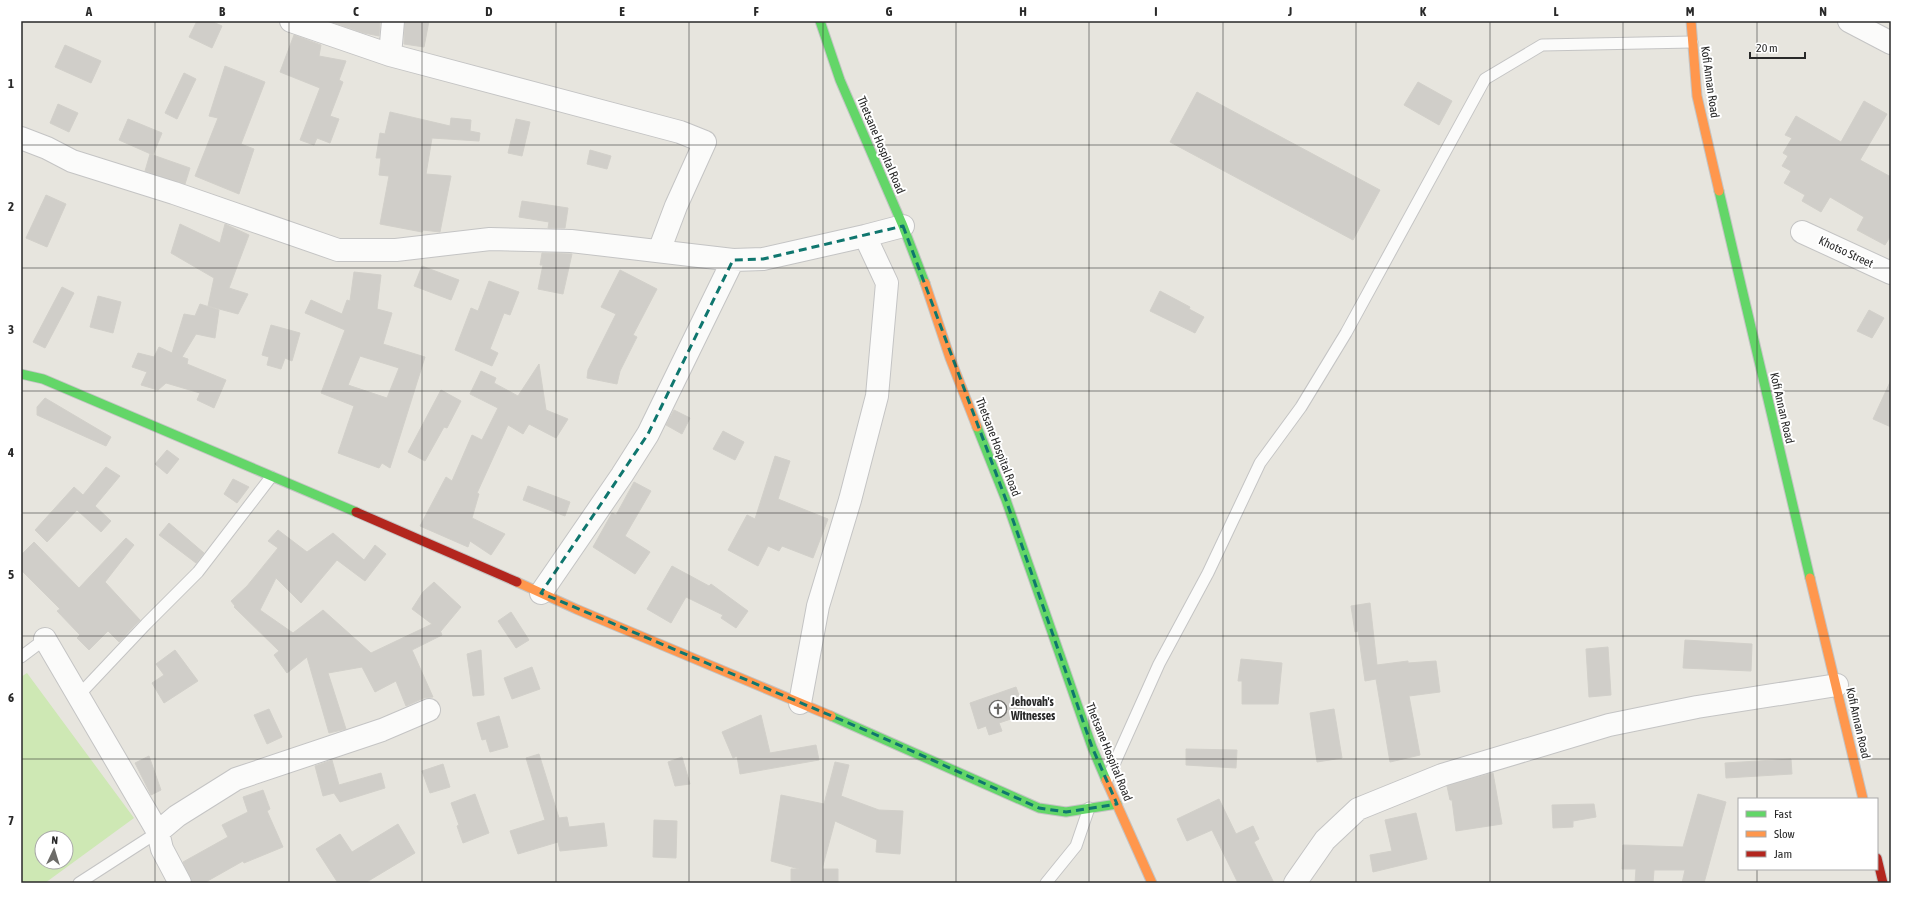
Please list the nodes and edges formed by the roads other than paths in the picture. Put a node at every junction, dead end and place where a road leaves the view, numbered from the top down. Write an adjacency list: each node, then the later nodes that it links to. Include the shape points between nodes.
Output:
1 (291, 21): 8 (street)
2 (393, 21): 8 (street)
3 (820, 21): 10 (main road, Thetsane Hospital Road, via 840,80)
4 (1692, 21): 6 (main road, Kofi Annan Road)
5 (1849, 21): 7 (street)
6 (1692, 42): 21 (main road, Kofi Annan Road, via 1698,96 1709,147); 25 (lane, via 1542,45 1484,79 1346,333 1301,407 1260,464 1208,573 1159,664)
7 (1891, 43)
8 (390, 55): 13 (street, via 680,132 705,142)
9 (21, 138): 13 (street, via 72,161 338,250 396,250 490,239 571,241)
10 (903, 226): 12 (street); 25 (main road, Thetsane Hospital Road, via 950,358 1006,500)
11 (1802, 232): 15 (street, Khotso Street)
12 (865, 236): 14 (street, via 763,259); 23 (street, via 887,283 878,396 818,606)
13 (659, 251): 14 (street)
14 (733, 260): 18 (street, via 648,434)
15 (1891, 273)
16 (21, 374): 17 (main road, via 43,379)
17 (271, 477): 18 (main road); 22 (lane, via 198,572)
18 (542, 593): 23 (main road)
19 (45, 639): 20 (lane); 22 (street)
20 (21, 657)
21 (1837, 685): 26 (main road, Kofi Annan Road); 35 (street, via 1697,707 1609,725 1442,775 1358,809 1325,840)
22 (78, 696): 29 (street)
23 (800, 703): 28 (main road, via 1039,808 1066,812)
24 (429, 710): 29 (street, via 382,730 236,779 177,816)
25 (1106, 781): 27 (main road, Thetsane Hospital Road)
26 (1863, 798)
27 (1117, 804): 28 (main road); 34 (main road, Thetsane Hospital Road)
28 (1089, 808): 33 (lane, via 1076,846)
29 (158, 832): 31 (lane); 32 (street, via 162,849)
30 (1878, 862): 36 (main road)
31 (78, 883)
32 (180, 883)
33 (1046, 883)
34 (1152, 883)
35 (1295, 883)
36 (1883, 883)

